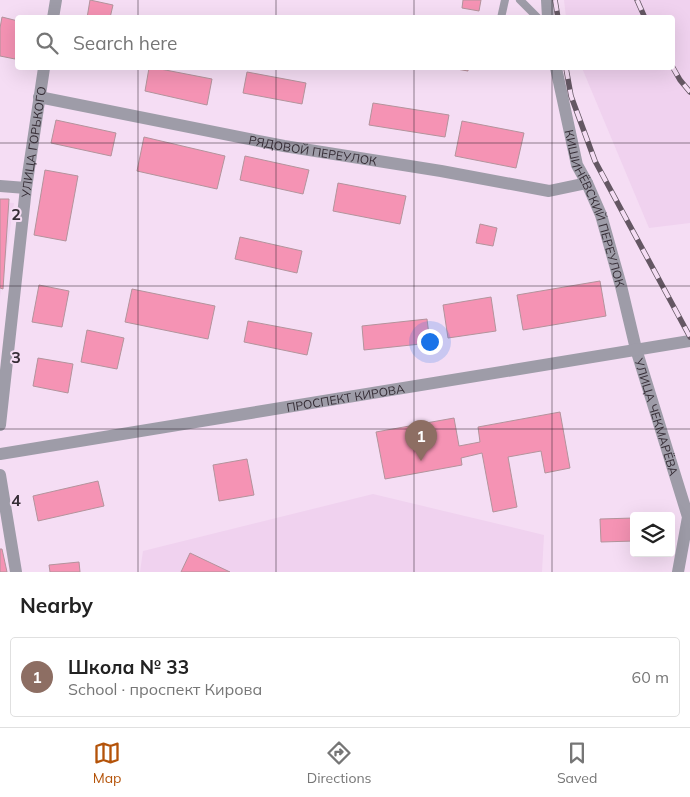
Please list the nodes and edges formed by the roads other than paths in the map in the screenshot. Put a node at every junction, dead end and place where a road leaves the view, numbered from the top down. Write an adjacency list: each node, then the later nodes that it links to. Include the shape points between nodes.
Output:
1 (56, 0): 5 (street)
2 (504, 0): 6 (lane)
3 (520, 0): 7 (lane)
4 (547, 0): 8 (street)
5 (54, 15)
6 (502, 15)
7 (535, 15)
8 (548, 15)
9 (44, 70): 11 (street, УЛИЦА ГОРЬКОГО)
10 (556, 70): 12 (street, КИШИНЁВСКИЙ ПЕРЕУЛОК, via 577,165)
11 (38, 97): 12 (street, РЯДОВОЙ ПЕРЕУЛОК, via 284,146 549,192); 14 (street, УЛИЦА ГОРЬКОГО)
12 (587, 183): 16 (street, КИШИНЁВСКИЙ ПЕРЕУЛОК, via 601,215 622,286)
13 (0, 186): 14 (street)
14 (26, 188): 17 (street, УЛИЦА ГОРЬКОГО)
15 (690, 341): 16 (street, ПРОСПЕКТ КИРОВА)
16 (636, 349): 18 (street, ПРОСПЕКТ КИРОВА); 21 (street, УЛИЦА ЧЕКМАРЁВА, via 688,517)
17 (0, 425)
18 (0, 454)
19 (0, 475): 20 (street)
20 (16, 572)
21 (678, 572)

